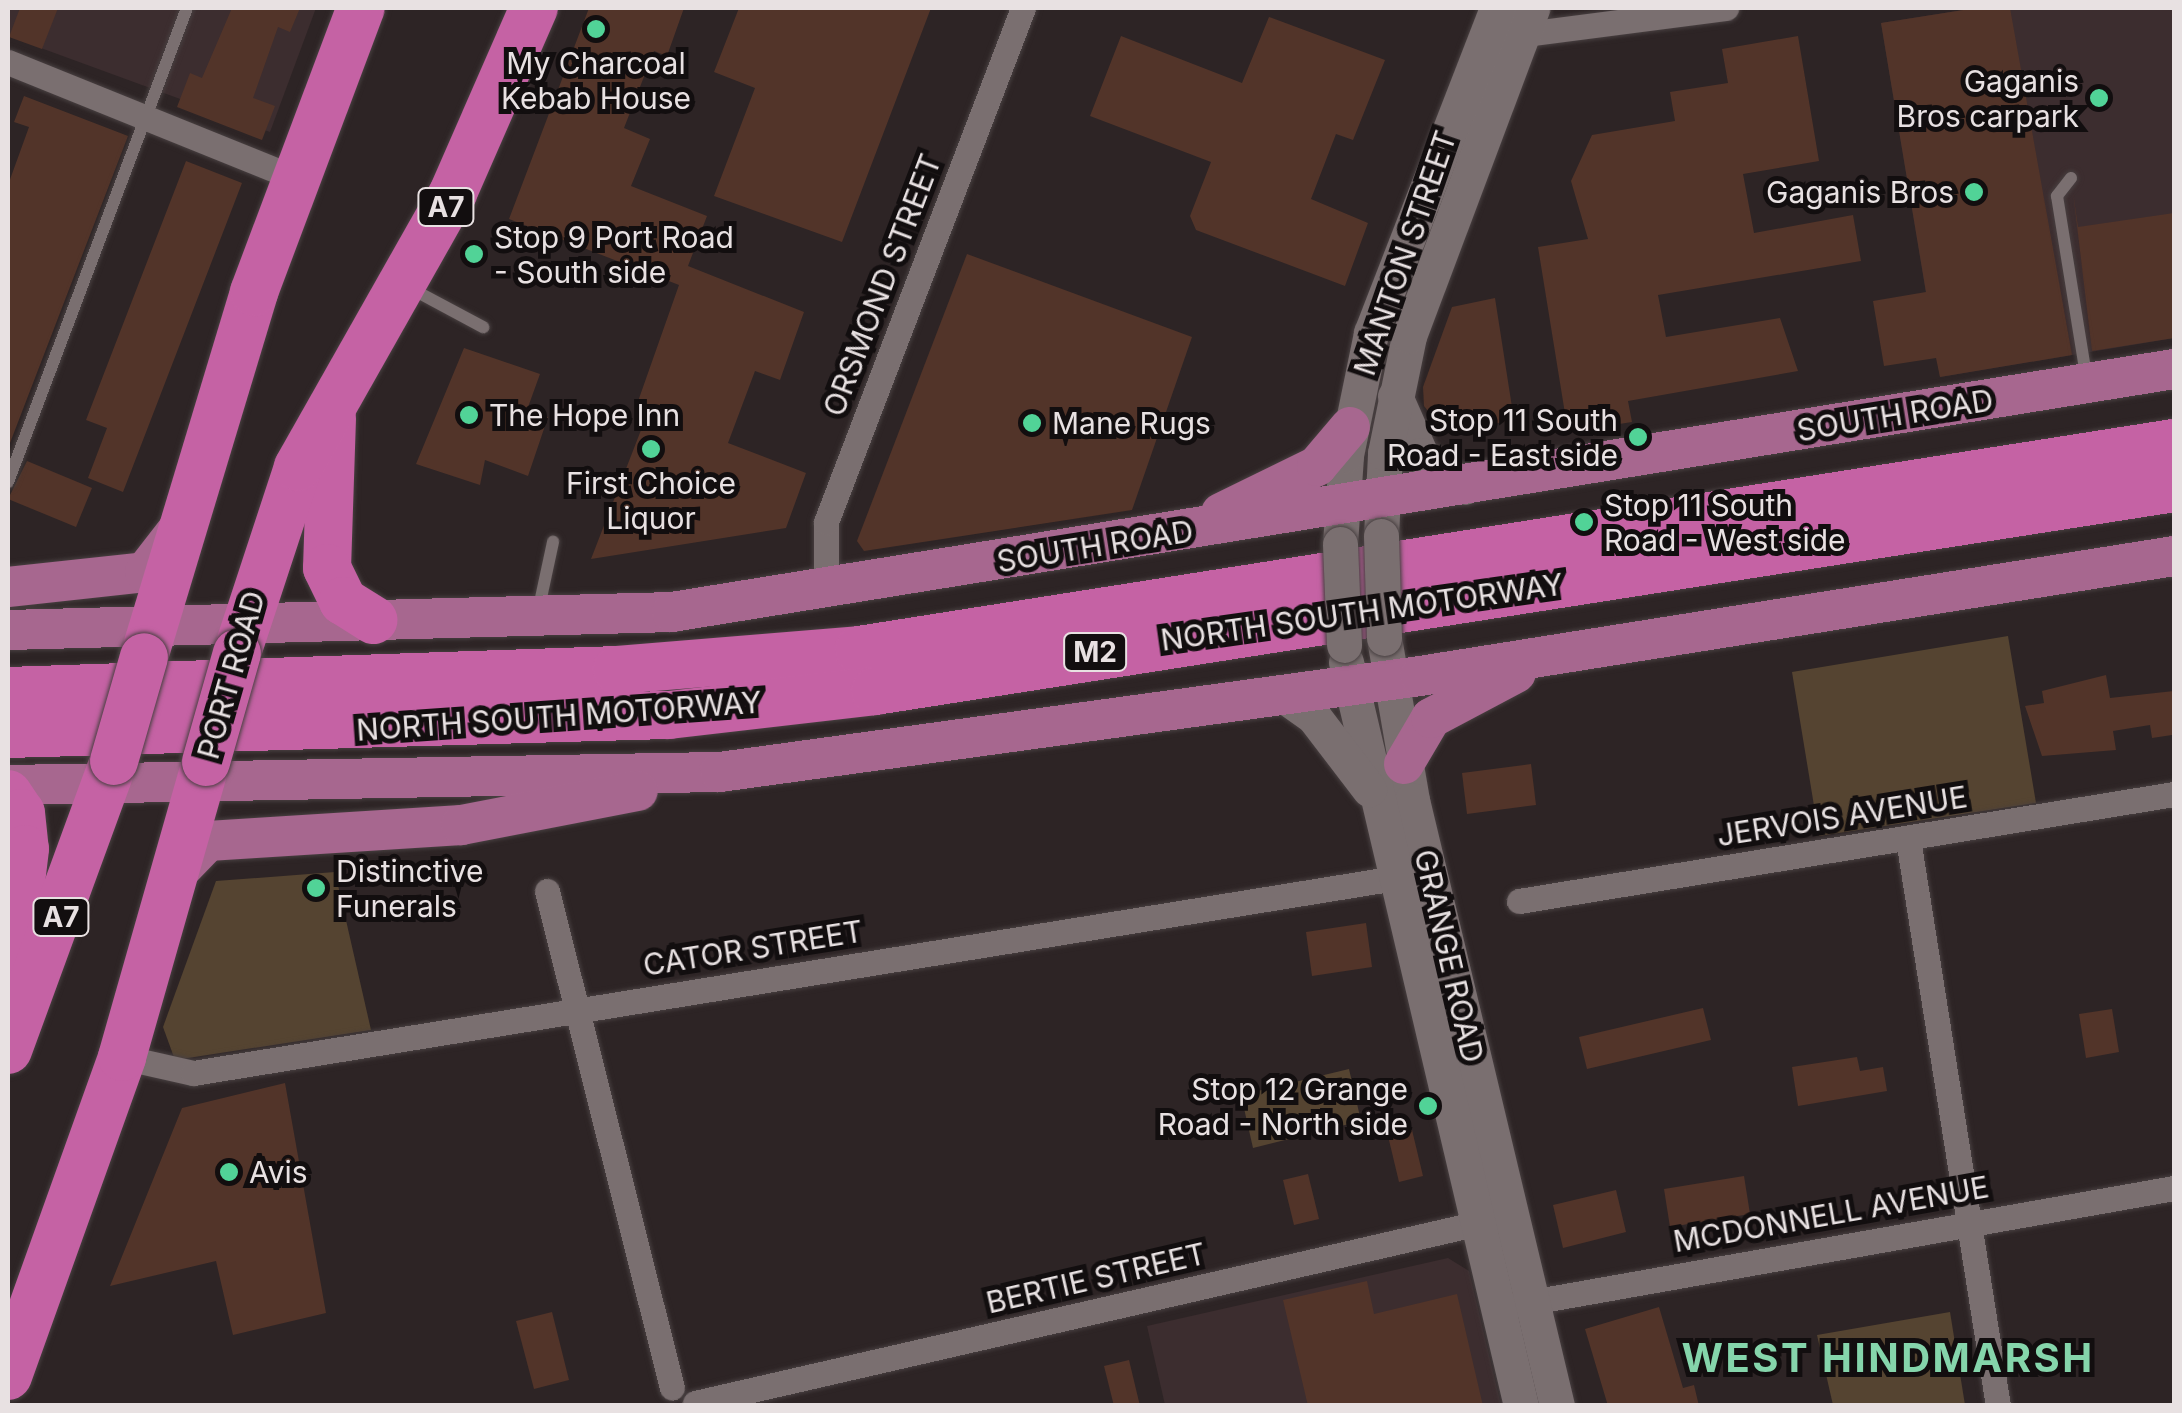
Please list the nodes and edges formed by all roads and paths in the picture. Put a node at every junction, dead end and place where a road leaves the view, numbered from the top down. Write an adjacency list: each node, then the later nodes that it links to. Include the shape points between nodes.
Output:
1 (187, 8): 10 (lane)
2 (361, 8): 9 (highway, A7)
3 (393, 8): 9 (highway)
4 (534, 8): 13 (highway, PORT ROAD / A7, via 453,194)
5 (1024, 8): 31 (street, ORSMOND STREET, via 826,522)
6 (1726, 8): 7 (street)
7 (1509, 20): 18 (main road, MANTON STREET); 19 (main road, MANTON STREET, via 1381,306)
8 (8, 62): 10 (street)
9 (324, 108): 12 (highway, A7)
10 (146, 117): 12 (street); 21 (lane)
11 (2071, 178): 16 (lane, via 2058,196)
12 (298, 180): 24 (highway, A7)
13 (400, 283): 14 (lane); 17 (highway, PORT ROAD / A7)
14 (483, 326)
15 (2174, 369): 16 (main road, SOUTH ROAD)
16 (2088, 384): 22 (main road, SOUTH ROAD)
17 (334, 395): 33 (highway, via 327,568 343,601); 35 (highway, PORT ROAD / A7, via 298,467)
18 (1395, 395): 22 (main road, via 1421,455); 25 (main road, MANTON STREET)
19 (1350, 427): 26 (main road, MANTON STREET); 27 (main road, via 1310,471)
20 (2174, 443): 39 (highway, NORTH SOUTH MOTORWAY / M2, via 859,650 617,670)
21 (8, 482)
22 (1465, 486): 25 (main road, SOUTH ROAD)
23 (2174, 488): 41 (highway, NORTH SOUTH MOTORWAY / M2, via 725,708 492,725)
24 (183, 513): 30 (main road, via 150,570); 36 (highway, A7)
25 (1382, 518): 26 (main road, SOUTH ROAD); 38 (main road, GRANGE ROAD, bridge, via 1384,638)
26 (1341, 525): 27 (main road, SOUTH ROAD); 38 (main road, MANTON STREET, bridge, via 1344,646)
27 (1181, 532): 31 (main road, SOUTH ROAD)
28 (553, 542): 32 (lane)
29 (2174, 556): 37 (main road)
30 (8, 587)
31 (826, 589): 32 (main road, SOUTH ROAD)
32 (538, 618): 33 (main road, SOUTH ROAD)
33 (374, 620): 35 (main road, SOUTH ROAD)
34 (8, 630): 36 (main road, SOUTH ROAD)
35 (241, 638): 36 (main road, SOUTH ROAD); 43 (highway, PORT ROAD / A7, bridge)
36 (148, 641): 44 (highway, A7, bridge)
37 (1561, 654): 38 (main road); 42 (main road, via 1431,718)
38 (1369, 683): 40 (main road); 42 (main road, GRANGE ROAD); 49 (main road, GRANGE ROAD)
39 (8, 691)
40 (1283, 695): 45 (main road); 49 (main road, via 1314,717)
41 (8, 734)
42 (1404, 764): 60 (main road, GRANGE ROAD)
43 (203, 771): 44 (main road); 45 (main road); 51 (highway, PORT ROAD / A7)
44 (111, 772): 46 (main road); 57 (highway, A7)
45 (720, 772): 51 (main road, via 461,825 208,841)
46 (8, 785)
47 (8, 794): 55 (highway, via 21,813 24,850)
48 (2174, 794): 50 (street, JERVOIS AVENUE)
49 (1376, 798): 52 (main road, GRANGE ROAD)
50 (1908, 838): 54 (street, JERVOIS AVENUE); 61 (street)
51 (173, 878): 58 (highway, PORT ROAD / A7)
52 (1396, 878): 56 (street, CATOR STREET); 60 (main road, GRANGE ROAD)
53 (548, 891): 56 (street)
54 (1519, 901)
55 (8, 990)
56 (576, 1010): 58 (street, CATOR STREET, via 194,1073); 64 (street)
57 (8, 1050)
58 (122, 1057): 63 (highway, PORT ROAD / A7)
59 (2174, 1188): 61 (street, MCDONNELL AVENUE)
60 (1495, 1219): 62 (main road, GRANGE ROAD); 65 (street, BERTIE STREET)
61 (1970, 1222): 62 (street, MCDONNELL AVENUE); 68 (street)
62 (1516, 1305): 66 (main road, GRANGE ROAD); 67 (main road, GRANGE ROAD)
63 (8, 1376)
64 (664, 1397): 65 (street)
65 (695, 1404)
66 (1522, 1406)
67 (1557, 1406)
68 (1998, 1406)

